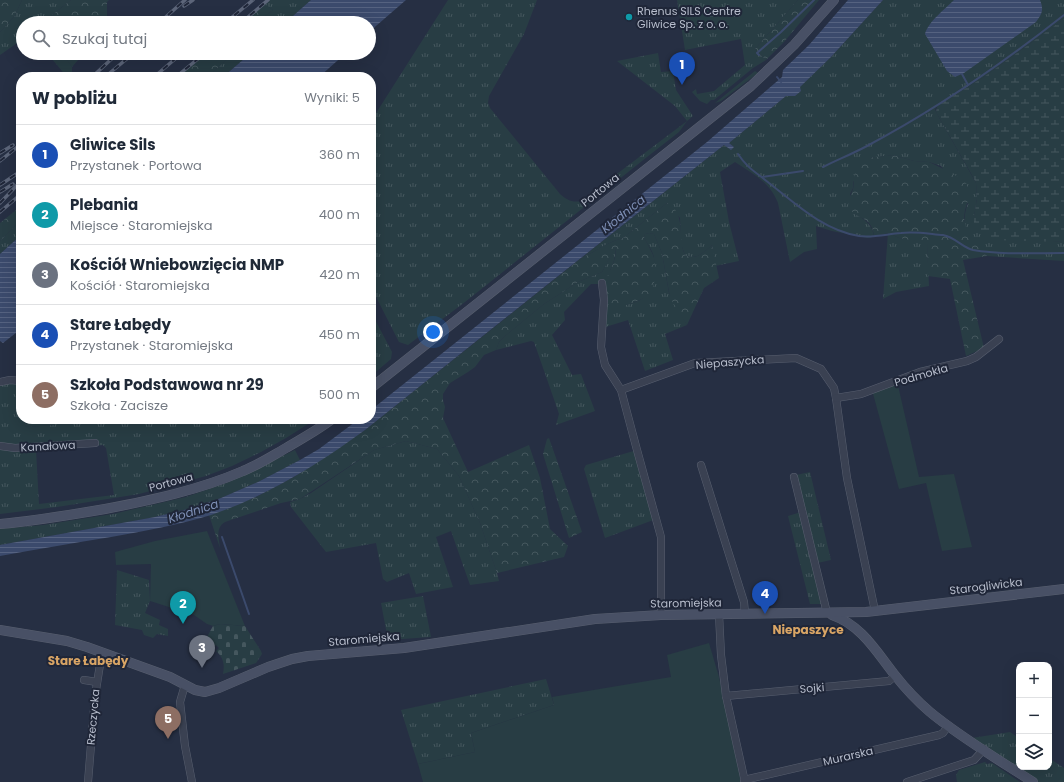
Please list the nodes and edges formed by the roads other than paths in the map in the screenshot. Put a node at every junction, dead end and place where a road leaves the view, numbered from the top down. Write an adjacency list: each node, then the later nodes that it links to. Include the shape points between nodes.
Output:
1 (834, 0): 6 (street, Portowa, via 794,45 751,86)
2 (602, 283): 7 (street, via 604,300 601,347 605,365)
3 (1000, 339): 8 (street, Podmokła, via 976,357 920,372 861,394)
4 (16, 381): 5 (street)
5 (0, 382)
6 (376, 384)
7 (622, 390): 8 (street, Niepaszycka, via 695,363 796,358 821,369 834,388); 22 (street, via 661,537)
8 (836, 398): 17 (street, Niepaszycka, via 846,478)
9 (324, 424): 14 (street, Portowa, via 255,465 196,488 166,497 62,517)
10 (95, 443): 11 (street, Kanałowa, via 15,448)
11 (0, 446)
12 (701, 465): 21 (street, via 743,598)
13 (794, 477): 19 (street)
14 (0, 524)
15 (1064, 589): 16 (street, Starogliwicka)
16 (910, 607): 17 (street, Staromiejska)
17 (875, 611): 18 (street, Staromiejska)
18 (860, 612): 19 (street, Staromiejska); 24 (street, via 855,620)
19 (827, 613): 21 (street, Staromiejska); 24 (street, via 840,617)
20 (719, 614): 21 (street, Staromiejska); 22 (street, Staromiejska); 30 (street)
21 (745, 614)
22 (661, 615): 29 (street, Staromiejska, via 595,619 416,646 308,656 268,667 209,691 198,691)
23 (0, 630): 25 (street, Staromiejska, via 67,642)
24 (859, 630): 26 (street)
25 (102, 652): 28 (street, Rzeczycka); 29 (street, Staromiejska, via 170,676)
26 (895, 676): 30 (street, Sojki, via 889,681); 31 (street, via 919,702)
27 (84, 680): 28 (street)
28 (97, 682): 34 (street, Rzeczycka)
29 (185, 685): 35 (street, via 180,702)
30 (726, 696): 33 (street)
31 (948, 726): 32 (street); 33 (street, Murarska, via 939,735)
32 (984, 749): 36 (street, via 974,760); 37 (street)
33 (744, 781)
34 (88, 782)
35 (192, 782)
36 (907, 782)
37 (1033, 782)

